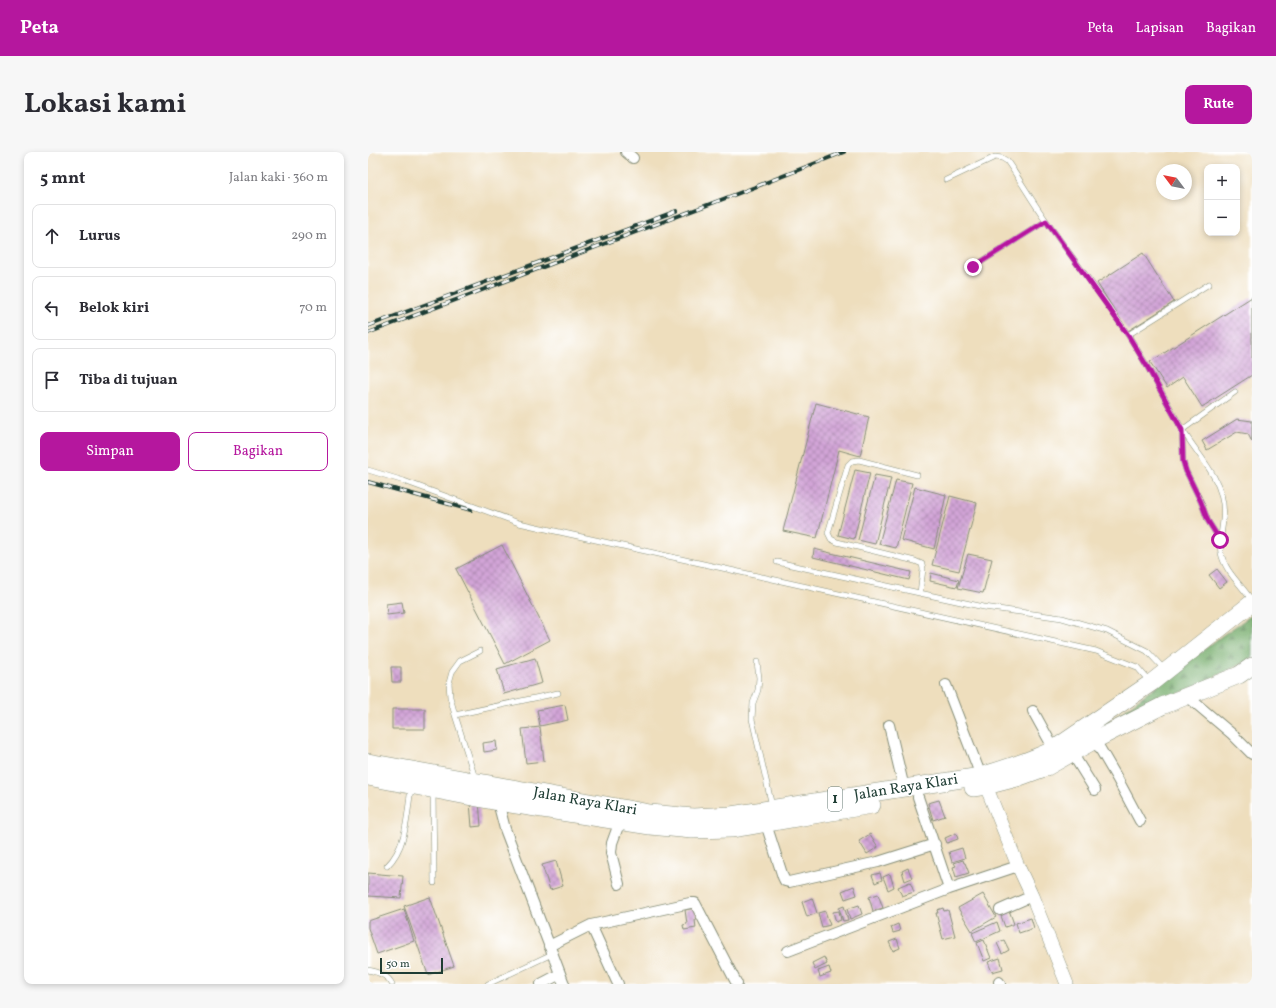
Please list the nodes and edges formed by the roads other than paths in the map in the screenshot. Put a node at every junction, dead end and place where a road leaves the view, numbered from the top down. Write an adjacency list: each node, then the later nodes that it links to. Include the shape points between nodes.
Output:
1 (946, 180): 2 (lane, via 995,157 1002,158 1008,161)
2 (1046, 221): 3 (lane); 5 (lane)
3 (973, 267)
4 (1209, 284): 5 (lane)
5 (1128, 335): 7 (lane)
6 (1235, 392): 7 (lane)
7 (1182, 430): 10 (lane, via 1183,461 1186,471 1208,521); 10 (lane, via 1207,463 1223,499 1224,520)
8 (368, 470): 21 (lane, via 519,523 1096,651 1137,667)
9 (917, 475): 12 (lane, via 859,460 852,461 848,465 828,533 831,539 837,542 922,564)
10 (1220, 540): 13 (lane, via 1221,554 1227,570)
11 (777, 562): 12 (lane)
12 (920, 593): 19 (lane, via 984,607 1062,618 1107,632 1147,651)
13 (1252, 602): 15 (highway, Jalan Raya Klari / 1)
14 (1252, 610): 15 (highway)
15 (1197, 646): 19 (highway, Jalan Raya Klari / 1)
16 (480, 651): 25 (lane, via 460,661 452,672 449,683)
17 (757, 662): 42 (lane, via 758,690 753,703 752,720)
18 (1248, 669): 23 (highway, Jalan Raya Klari / 1)
19 (1166, 671): 21 (highway, Jalan Raya Klari / 1)
20 (946, 684): 34 (street)
21 (1151, 684): 28 (highway, Jalan Raya Klari / 1)
22 (558, 693): 25 (lane)
23 (1187, 696): 27 (highway, Jalan Raya Klari / 1); 30 (street)
24 (1033, 711): 28 (street)
25 (455, 715): 35 (lane)
26 (889, 725): 40 (street)
27 (1095, 740): 29 (highway, Jalan Raya Klari / 1); 44 (street)
28 (1054, 749): 34 (highway, Jalan Raya Klari / 1)
29 (1072, 753): 34 (highway, Jalan Raya Klari / 1, via 1047,767 1018,778); 39 (street)
30 (1252, 754)
31 (368, 762): 35 (highway, Jalan Raya Klari / 1)
32 (368, 776): 33 (highway, Jalan Raya Klari / 1)
33 (391, 781): 36 (highway, Jalan Raya Klari / 1); 38 (highway)
34 (984, 781): 40 (highway, Jalan Raya Klari / 1); 47 (street)
35 (477, 783): 42 (highway, Jalan Raya Klari / 1, via 650,813 693,817)
36 (412, 785): 37 (highway, Jalan Raya Klari / 1); 46 (lane, via 402,842 395,858)
37 (432, 789): 41 (highway, Jalan Raya Klari / 1); 48 (lane)
38 (368, 790)
39 (1095, 790)
40 (911, 793): 42 (highway, Jalan Raya Klari / 1); 45 (street)
41 (498, 802): 43 (highway, Jalan Raya Klari / 1); 54 (street, via 505,829)
42 (770, 816): 43 (highway, Jalan Raya Klari / 1, via 731,829 692,830); 45 (street, via 783,877 789,882 878,862)
43 (620, 821): 49 (street, via 611,853)
44 (1140, 821)
45 (935, 844): 50 (street)
46 (387, 866)
47 (1018, 866): 50 (street); 51 (street)
48 (434, 883)
49 (619, 884)
50 (949, 889): 55 (street)
51 (1032, 896): 52 (street); 64 (street)
52 (1000, 910)
53 (591, 925): 54 (street); 62 (street); 63 (street, via 695,903)
54 (550, 950): 57 (street); 59 (lane)
55 (788, 951)
56 (368, 970): 58 (lane, via 383,975)
57 (560, 974): 60 (street); 61 (street)
58 (392, 984)
59 (488, 984)
60 (541, 984)
61 (564, 984)
62 (618, 984)
63 (736, 984)
64 (1067, 984)

